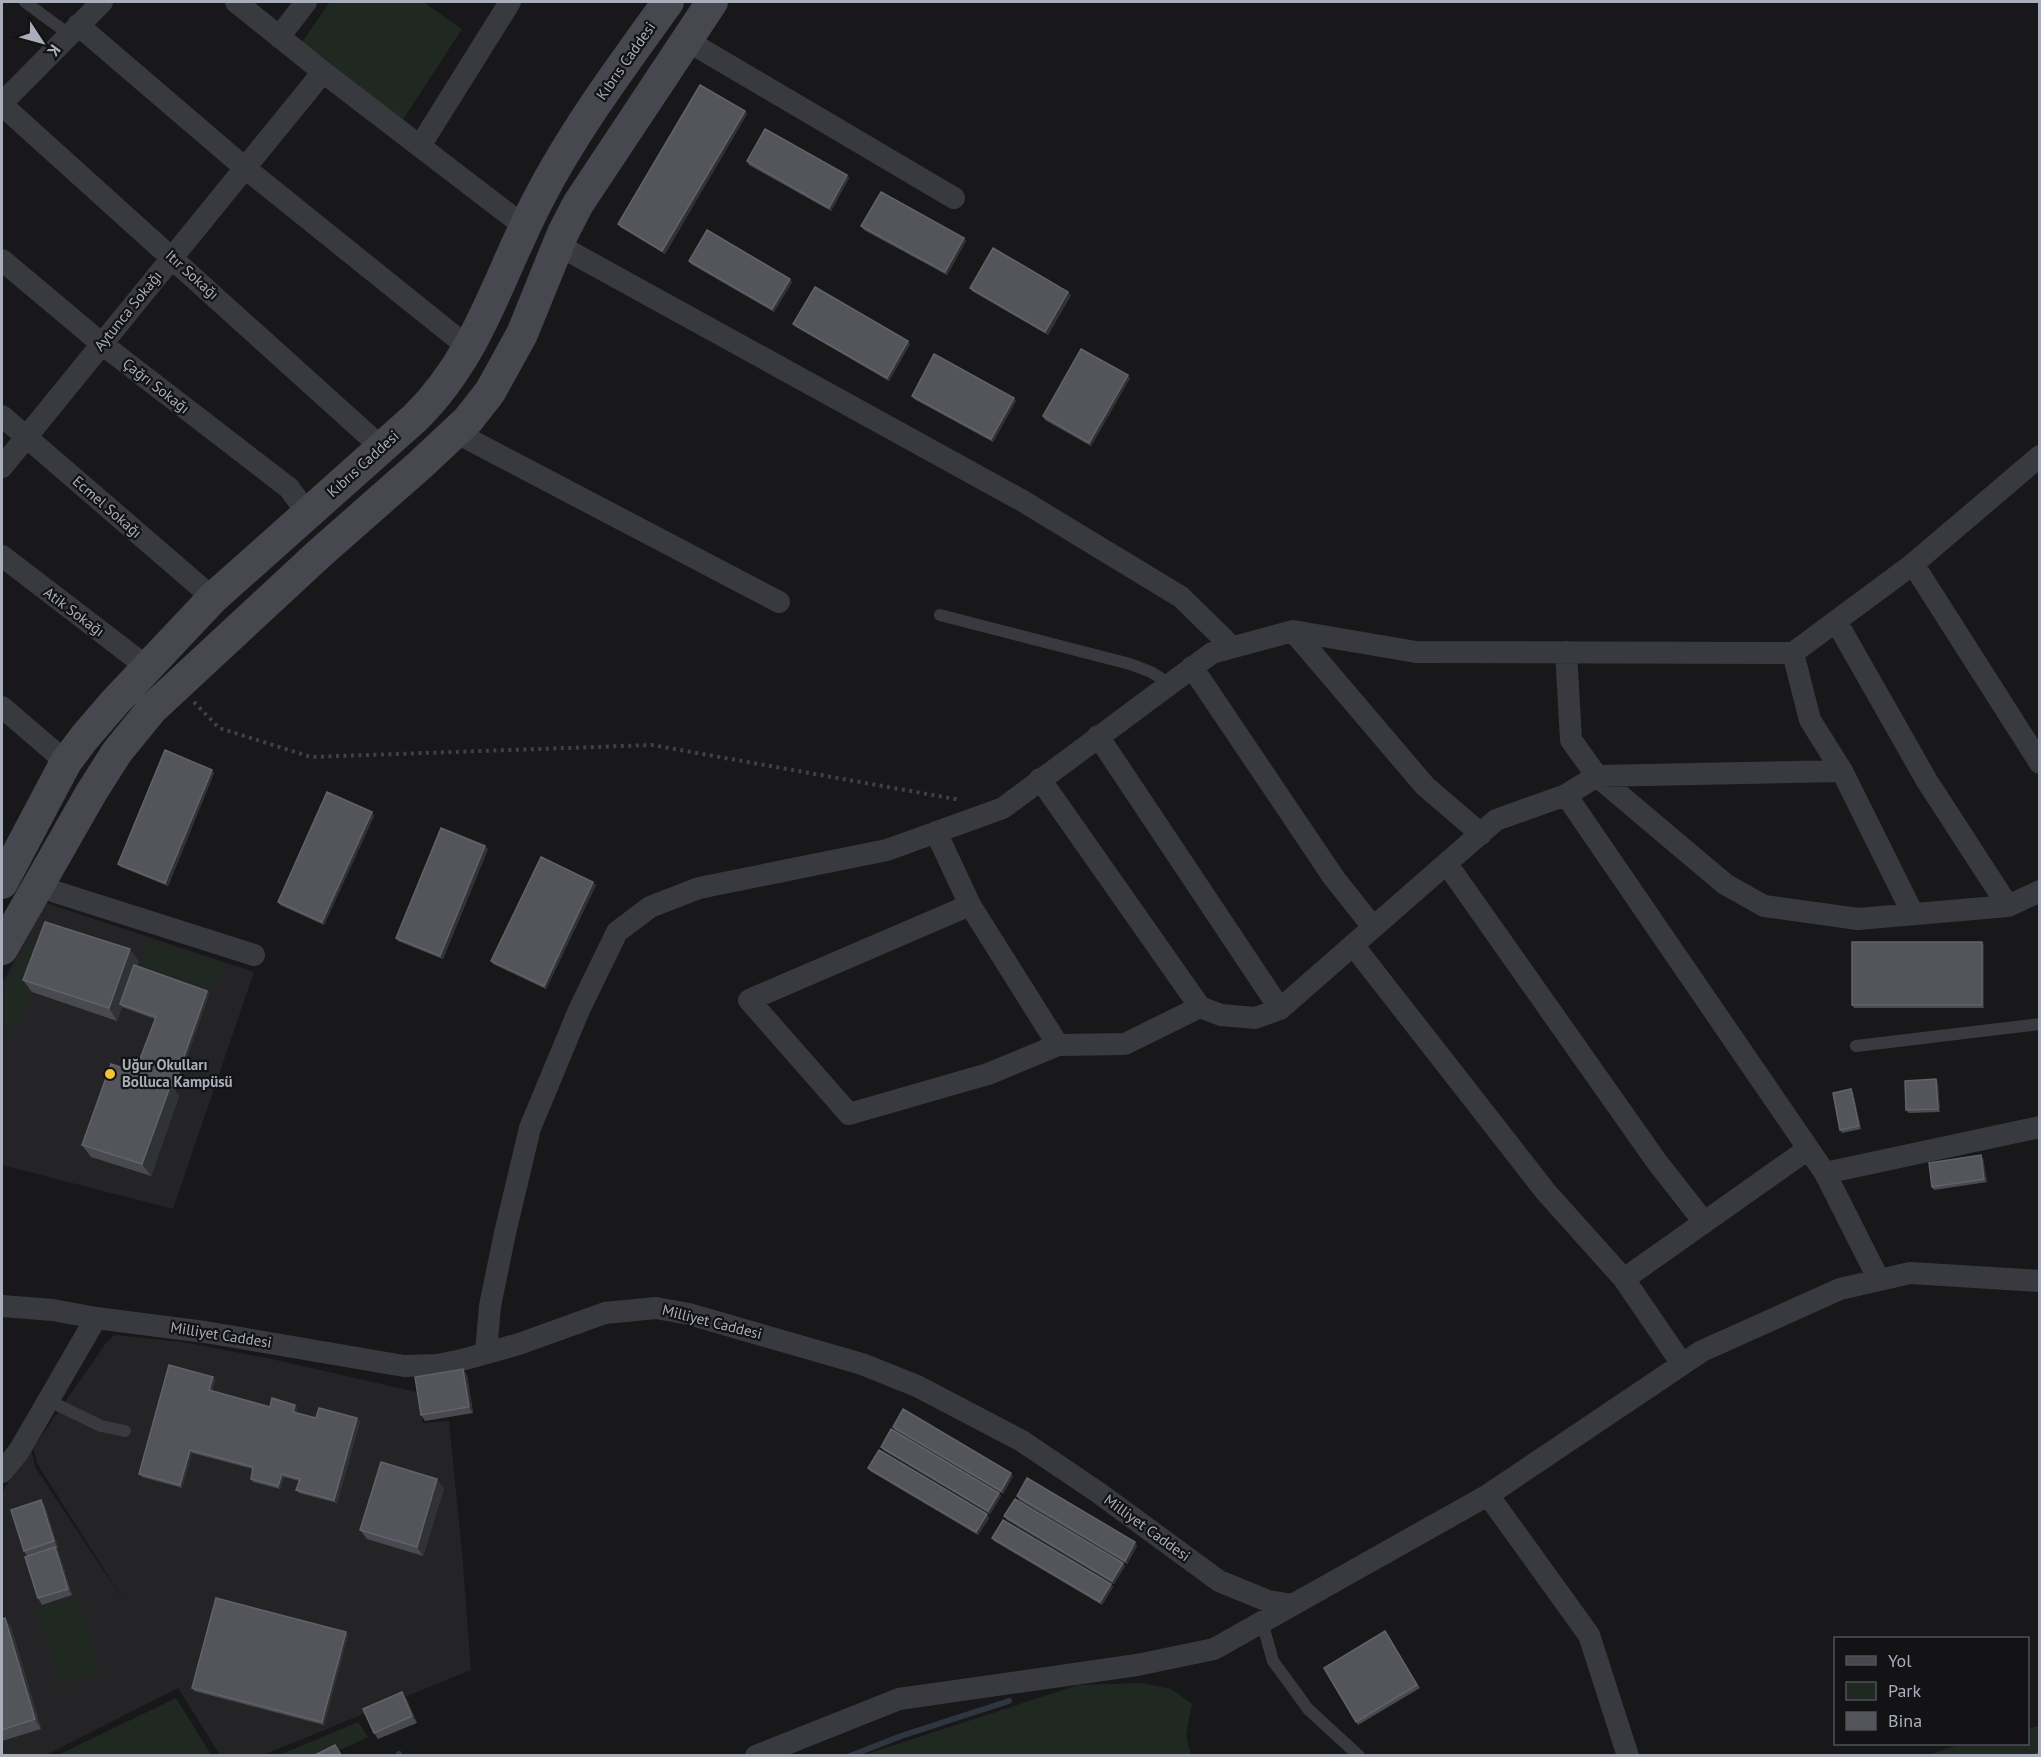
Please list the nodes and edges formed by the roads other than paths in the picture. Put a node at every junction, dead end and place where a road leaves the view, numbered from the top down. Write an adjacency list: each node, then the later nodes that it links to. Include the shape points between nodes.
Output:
1 (26, 2): 8 (lane)
2 (102, 2): 8 (street)
3 (236, 2): 9 (street)
4 (306, 2): 9 (street)
5 (510, 2): 13 (street)
6 (668, 2): 16 (main road, Kıbrıs Caddesi, via 585,120)
7 (712, 2): 10 (main road)
8 (74, 30): 12 (street); 14 (street)
9 (279, 37): 11 (street)
10 (686, 39): 15 (street); 17 (main road, via 596,174)
11 (323, 72): 13 (street); 14 (street, Aytunca Sokağı)
12 (2, 104): 18 (street, Itır Sokağı)
13 (420, 146): 16 (street)
14 (245, 168): 18 (street, Aytunca Sokağı); 21 (street)
15 (954, 198)
16 (525, 227): 21 (main road, Kıbrıs Caddesi)
17 (558, 245): 23 (main road, via 508,361 490,392); 36 (street, via 1021,500 1181,597)
18 (172, 257): 20 (street, Aytunca Sokağı); 25 (street, Itır Sokağı)
19 (2, 260): 20 (street, Çağrı Sokağı)
20 (102, 344): 24 (street, Aytunca Sokağı); 28 (street, Çağrı Sokağı, via 289,488)
21 (469, 348): 25 (main road, Kıbrıs Caddesi, via 436,397)
22 (2, 416): 24 (street, Ecmel Sokağı)
23 (455, 432): 32 (street); 54 (main road, via 152,709 117,752)
24 (26, 437): 27 (street, Aytunca Sokağı); 31 (street, Ecmel Sokağı)
25 (381, 447): 28 (main road, Kıbrıs Caddesi)
26 (2040, 456): 30 (street)
27 (2, 467)
28 (308, 514): 31 (main road, Kıbrıs Caddesi)
29 (2, 556): 39 (street, Atik Sokağı)
30 (1913, 564): 34 (street); 45 (street)
31 (213, 598): 39 (main road, Kıbrıs Caddesi)
32 (779, 602)
33 (940, 615): 41 (lane, via 1130,664)
34 (1836, 621): 38 (street); 57 (street, via 1927,781)
35 (1293, 631): 36 (street); 37 (street, via 1416,651); 51 (street, via 1425,786)
36 (1232, 647): 40 (street, via 1212,653)
37 (1566, 652): 38 (street); 47 (street, via 1571,741)
38 (1793, 653): 46 (street, via 1810,720)
39 (147, 667): 44 (main road, Kıbrıs Caddesi)
40 (1192, 667): 41 (street); 59 (street, via 1334,878)
41 (1169, 683): 43 (street)
42 (2, 707): 44 (street)
43 (1098, 736): 48 (street); 64 (street)
44 (66, 762): 53 (main road, Kıbrıs Caddesi)
45 (2040, 763)
46 (1842, 771): 47 (street); 58 (street)
47 (1597, 776): 49 (street); 58 (street, via 1725,884 1764,906 1858,919)
48 (1040, 779): 50 (street, via 1003,808); 63 (street)
49 (1566, 795): 51 (street, via 1496,820); 69 (street)
50 (936, 832): 56 (street); 77 (street, via 887,850 699,888 650,908 617,932 579,1010 530,1128 490,1306)
51 (1481, 834): 52 (street)
52 (1446, 864): 59 (street); 71 (street, via 1657,1162)
53 (5, 868)
54 (38, 886): 61 (main road); 62 (street)
55 (2040, 891): 57 (street)
56 (970, 905): 66 (street); 66 (street, via 749,1000 849,1114 988,1074)
57 (2008, 906): 58 (street)
58 (1913, 914)
59 (1373, 927): 60 (street)
60 (1353, 945): 64 (street); 72 (street, via 1546,1192)
61 (2, 949)
62 (254, 955)
63 (1200, 1007): 64 (street, via 1221,1015 1255,1018); 66 (street, via 1125,1044)
64 (1280, 1009)
65 (2040, 1024): 67 (lane)
66 (1058, 1045)
67 (1856, 1046)
68 (2040, 1128): 70 (street)
69 (1808, 1149): 70 (street); 71 (street)
70 (1825, 1173): 73 (street)
71 (1704, 1222): 72 (street)
72 (1624, 1279): 78 (street)
73 (1879, 1281): 74 (street, via 1910,1273); 78 (street, via 1840,1289 1702,1351)
74 (2040, 1281)
75 (2, 1306): 76 (street, Milliyet Caddesi)
76 (96, 1318): 77 (street, Milliyet Caddesi, via 404,1366 437,1365); 79 (street)
77 (486, 1352): 83 (street, Milliyet Caddesi, via 605,1313 656,1308 862,1364 917,1386 1022,1441 1219,1581)
78 (1682, 1364): 82 (street)
79 (47, 1400): 80 (lane, via 101,1425); 81 (street, via 20,1451)
80 (125, 1431)
81 (2, 1472)
82 (1488, 1495): 83 (street); 87 (street, via 1589,1635)
83 (1293, 1605): 84 (street)
84 (1262, 1622): 85 (street, via 1214,1649 1192,1654 899,1699); 86 (lane, via 1273,1660 1287,1680 1308,1708)
85 (756, 1755)
86 (1359, 1755)
87 (1628, 1755)

